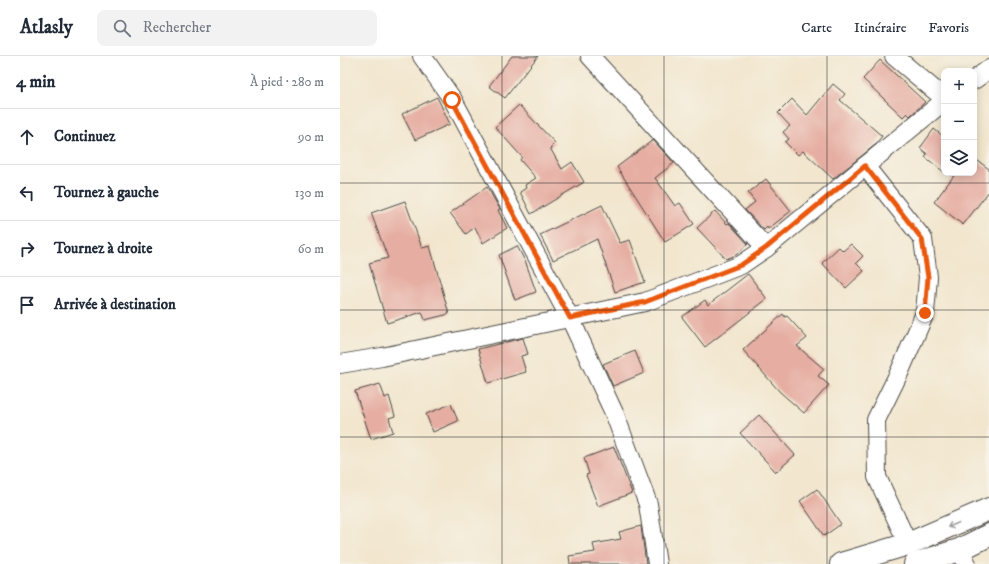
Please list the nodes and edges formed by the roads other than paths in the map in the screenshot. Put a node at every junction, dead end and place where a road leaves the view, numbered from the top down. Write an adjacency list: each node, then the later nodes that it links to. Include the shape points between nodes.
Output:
1 (422, 56): 10 (street, via 452,100)
2 (590, 56): 9 (street)
3 (894, 56): 6 (street)
4 (989, 69): 5 (street)
5 (977, 78)
6 (941, 95)
7 (941, 103): 8 (street)
8 (865, 166): 9 (street); 14 (street, via 922,239 928,277 925,313 876,420 877,478)
9 (766, 248): 10 (street, via 741,265 645,302)
10 (570, 318): 11 (street); 16 (street, via 615,415 648,504)
11 (340, 364)
12 (989, 509): 14 (highway, one-way to 14)
13 (989, 535): 15 (highway)
14 (912, 554): 15 (highway); 17 (highway)
15 (963, 557)
16 (657, 564)
17 (841, 564)

